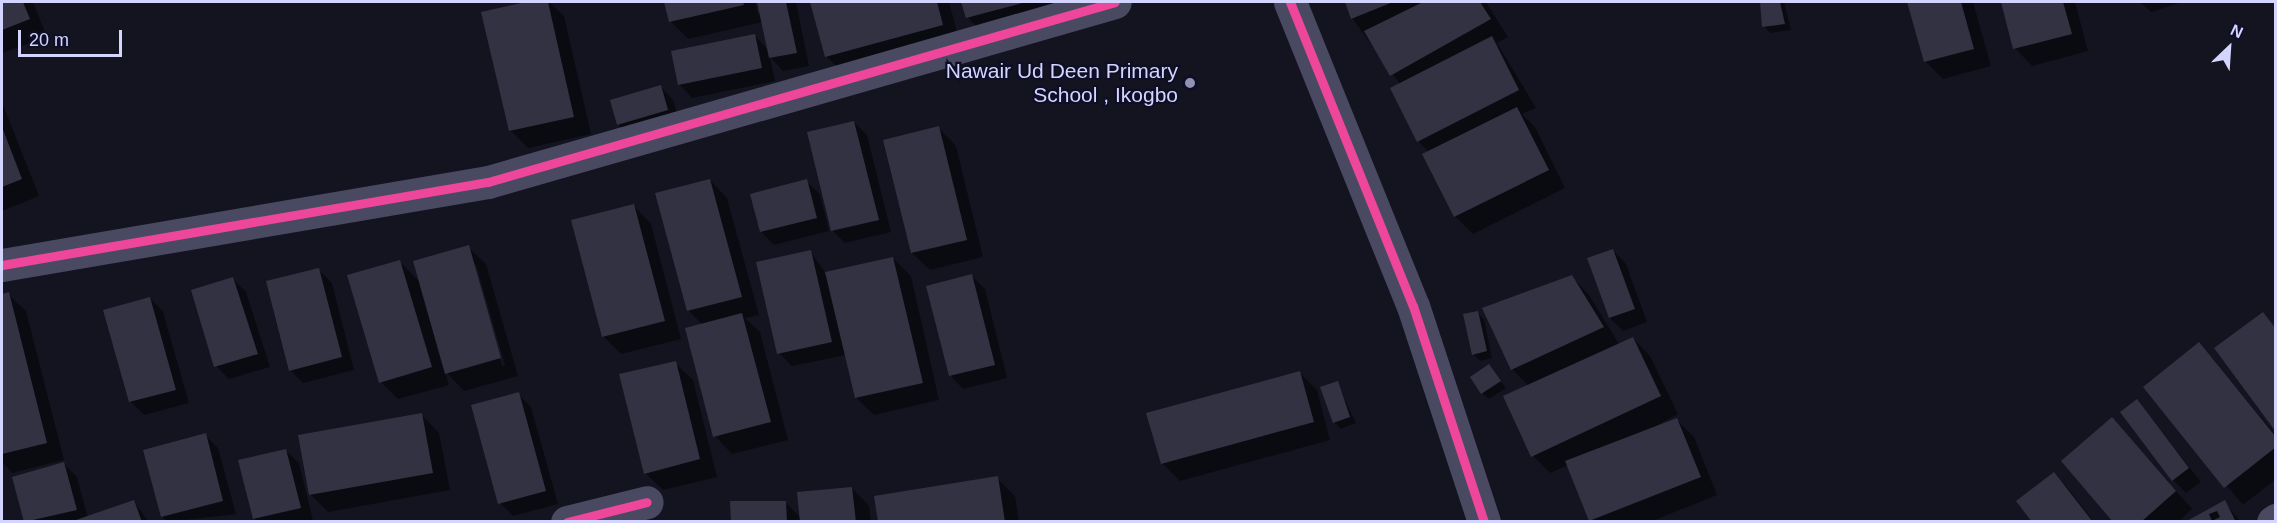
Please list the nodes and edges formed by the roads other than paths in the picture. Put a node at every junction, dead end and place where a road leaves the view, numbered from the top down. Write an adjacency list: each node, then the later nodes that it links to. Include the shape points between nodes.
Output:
1 (1115, 2): 3 (street, via 488,182)
2 (1290, 2): 6 (street, via 1413,306)
3 (2, 264)
4 (647, 502): 5 (street)
5 (567, 522)
6 (1484, 522)

